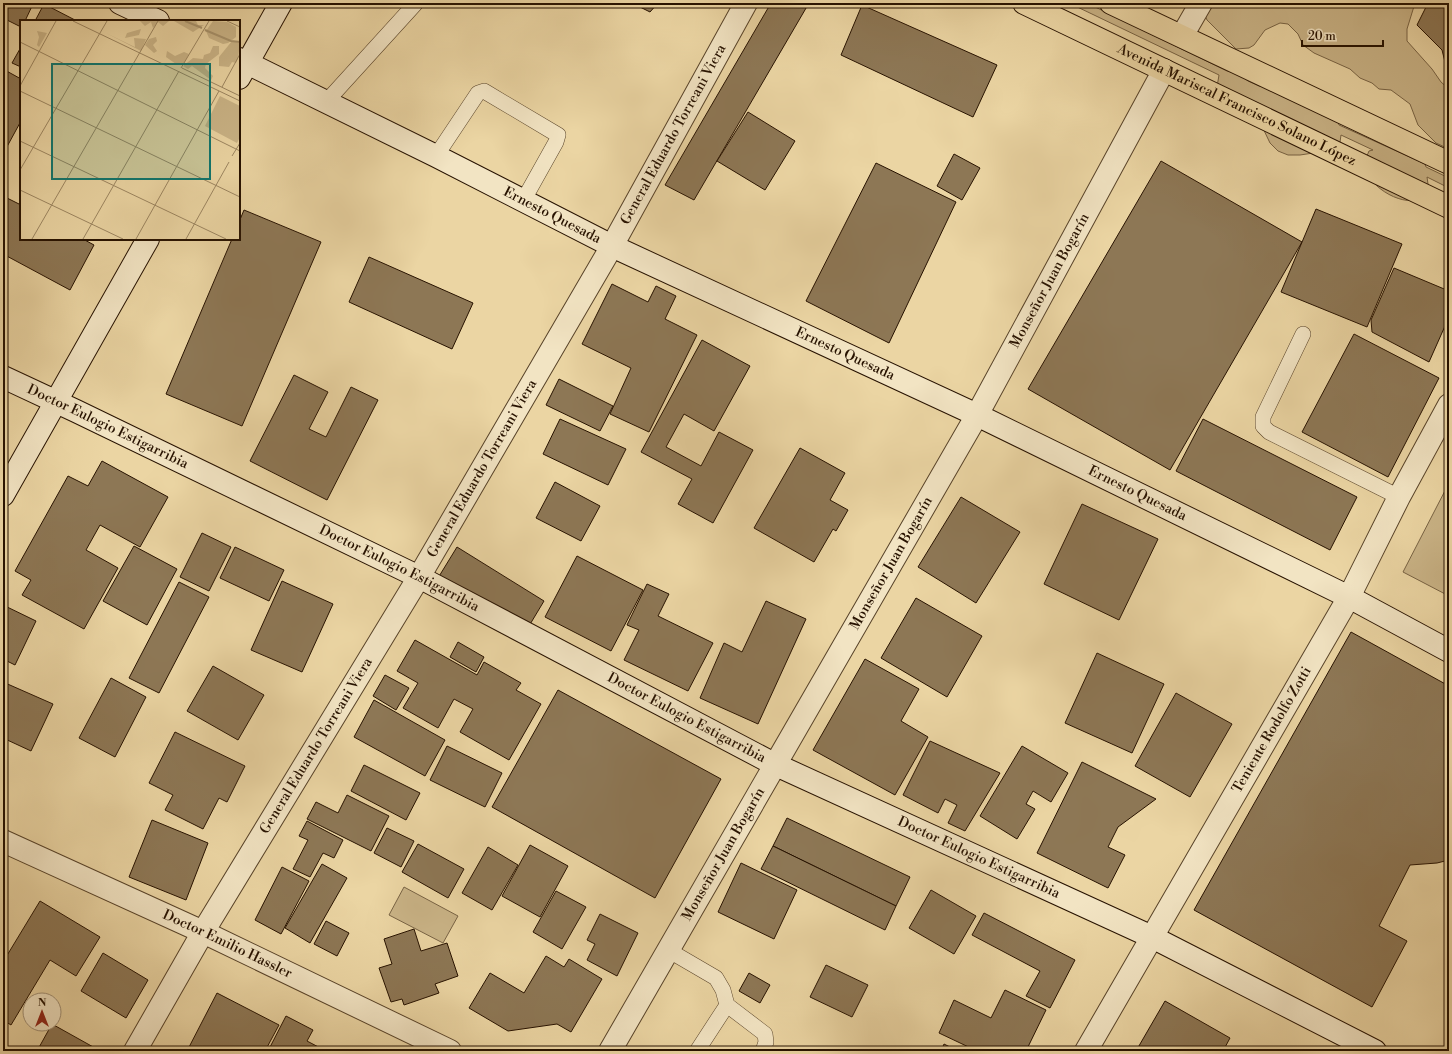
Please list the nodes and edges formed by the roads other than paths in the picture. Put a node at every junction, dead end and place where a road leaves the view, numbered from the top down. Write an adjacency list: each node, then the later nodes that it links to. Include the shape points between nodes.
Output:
1 (120, 3): 8 (street)
2 (282, 3): 10 (street)
3 (416, 3): 12 (lane)
4 (746, 3): 18 (street, General Eduardo Torreani Viera)
5 (1024, 3): 11 (highway, Avenida Mariscal Francisco Solano López)
6 (1111, 3): 9 (highway)
7 (1201, 3): 9 (street)
8 (156, 20)
9 (1182, 36): 14 (highway)
10 (242, 67): 12 (street, Ernesto Quesada)
11 (1164, 70): 16 (highway, Avenida Mariscal Francisco Solano López); 23 (street, Monseñor Juan Bogarín)
12 (326, 102): 13 (street, Ernesto Quesada)
13 (436, 156): 15 (street, Ernesto Quesada); 15 (lane, via 478,93 484,91 558,135)
14 (1449, 163)
15 (523, 201): 18 (street, Ernesto Quesada)
16 (1449, 207)
17 (147, 240): 21 (street)
18 (612, 246): 23 (street, Ernesto Quesada); 26 (street, General Eduardo Torreani Viera)
19 (1303, 334): 25 (lane, via 1263,417 1263,426 1269,432)
20 (3, 377): 21 (street, Doctor Eulogio Estigarribia)
21 (57, 402): 24 (street); 26 (street, Doctor Eulogio Estigarribia)
22 (1449, 405): 25 (street, Teniente Rodolfo Zotti)
23 (977, 415): 27 (street, Ernesto Quesada); 29 (street, Monseñor Juan Bogarín)
24 (3, 495)
25 (1399, 497): 27 (street, Teniente Rodolfo Zotti)
26 (419, 577): 29 (street, Doctor Eulogio Estigarribia); 31 (street, General Eduardo Torreani Viera)
27 (1349, 597): 28 (street, Ernesto Quesada); 32 (street, Teniente Rodolfo Zotti)
28 (1449, 651)
29 (774, 764): 32 (street, Doctor Eulogio Estigarribia); 33 (street, Monseñor Juan Bogarín)
30 (3, 840): 31 (street, Doctor Emilio Hassler)
31 (203, 932): 35 (street, General Eduardo Torreani Viera); 36 (street, Doctor Emilio Hassler)
32 (1152, 937): 40 (street, Teniente Rodolfo Zotti); 41 (street, Doctor Eulogio Estigarribia)
33 (668, 950): 34 (lane, via 716,978); 37 (street, Monseñor Juan Bogarín)
34 (727, 1005): 38 (lane); 39 (lane, via 765,1034)
35 (135, 1051)
36 (450, 1051)
37 (610, 1051)
38 (697, 1051)
39 (763, 1051)
40 (1086, 1051)
41 (1375, 1051)

